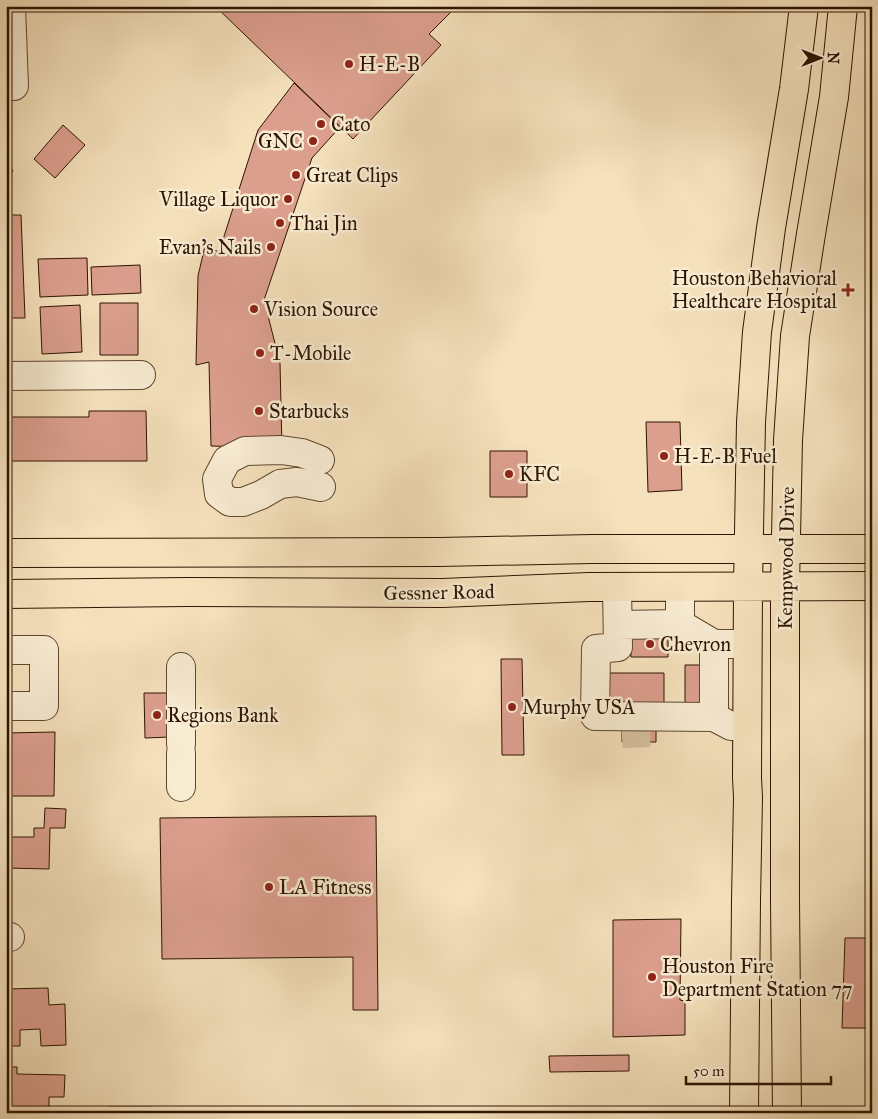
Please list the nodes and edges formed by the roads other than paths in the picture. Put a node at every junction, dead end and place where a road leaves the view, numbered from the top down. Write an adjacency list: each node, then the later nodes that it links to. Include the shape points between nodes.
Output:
1 (11, 6): 4 (street)
2 (804, 6): 9 (main road, Kempwood Drive, via 758,332 751,422)
3 (842, 6): 10 (main road, Kempwood Drive, via 834,97 795,336 788,440)
4 (14, 86)
5 (141, 375): 6 (street)
6 (6, 376)
7 (320, 460): 8 (street, via 281,450 245,451 227,460 217,479 219,494 230,502 243,502 280,484 297,482)
8 (321, 487)
9 (748, 549): 10 (main road, Gessner Road); 12 (main road, Gessner Road); 13 (main road, Kempwood Drive)
10 (786, 549): 11 (main road, Gessner Road); 14 (main road, Kempwood Drive)
11 (872, 549)
12 (6, 553)
13 (748, 586): 14 (main road, Gessner Road); 17 (main road, Gessner Road); 22 (main road, Kempwood Drive)
14 (785, 586): 15 (main road, Gessner Road); 33 (main road, Kempwood Drive)
15 (872, 586)
16 (617, 587): 17 (main road, Gessner Road); 18 (main road, Gessner Road, via 442,593); 20 (street)
17 (680, 587): 19 (street)
18 (6, 594)
19 (680, 624): 20 (street); 21 (street)
20 (618, 625): 26 (street, via 618,648 596,649)
21 (714, 644): 22 (street); 27 (street)
22 (748, 644): 28 (main road, Kempwood Drive)
23 (6, 650): 25 (street, via 44,650 44,706)
24 (180, 667): 31 (street)
25 (6, 706)
26 (595, 716): 27 (street); 30 (street, via 611,735)
27 (703, 717): 28 (street, via 731,726); 29 (street, via 672,733)
28 (747, 726): 32 (main road, Kempwood Drive)
29 (656, 733)
30 (622, 734)
31 (181, 787)
32 (744, 1113)
33 (787, 1113)

